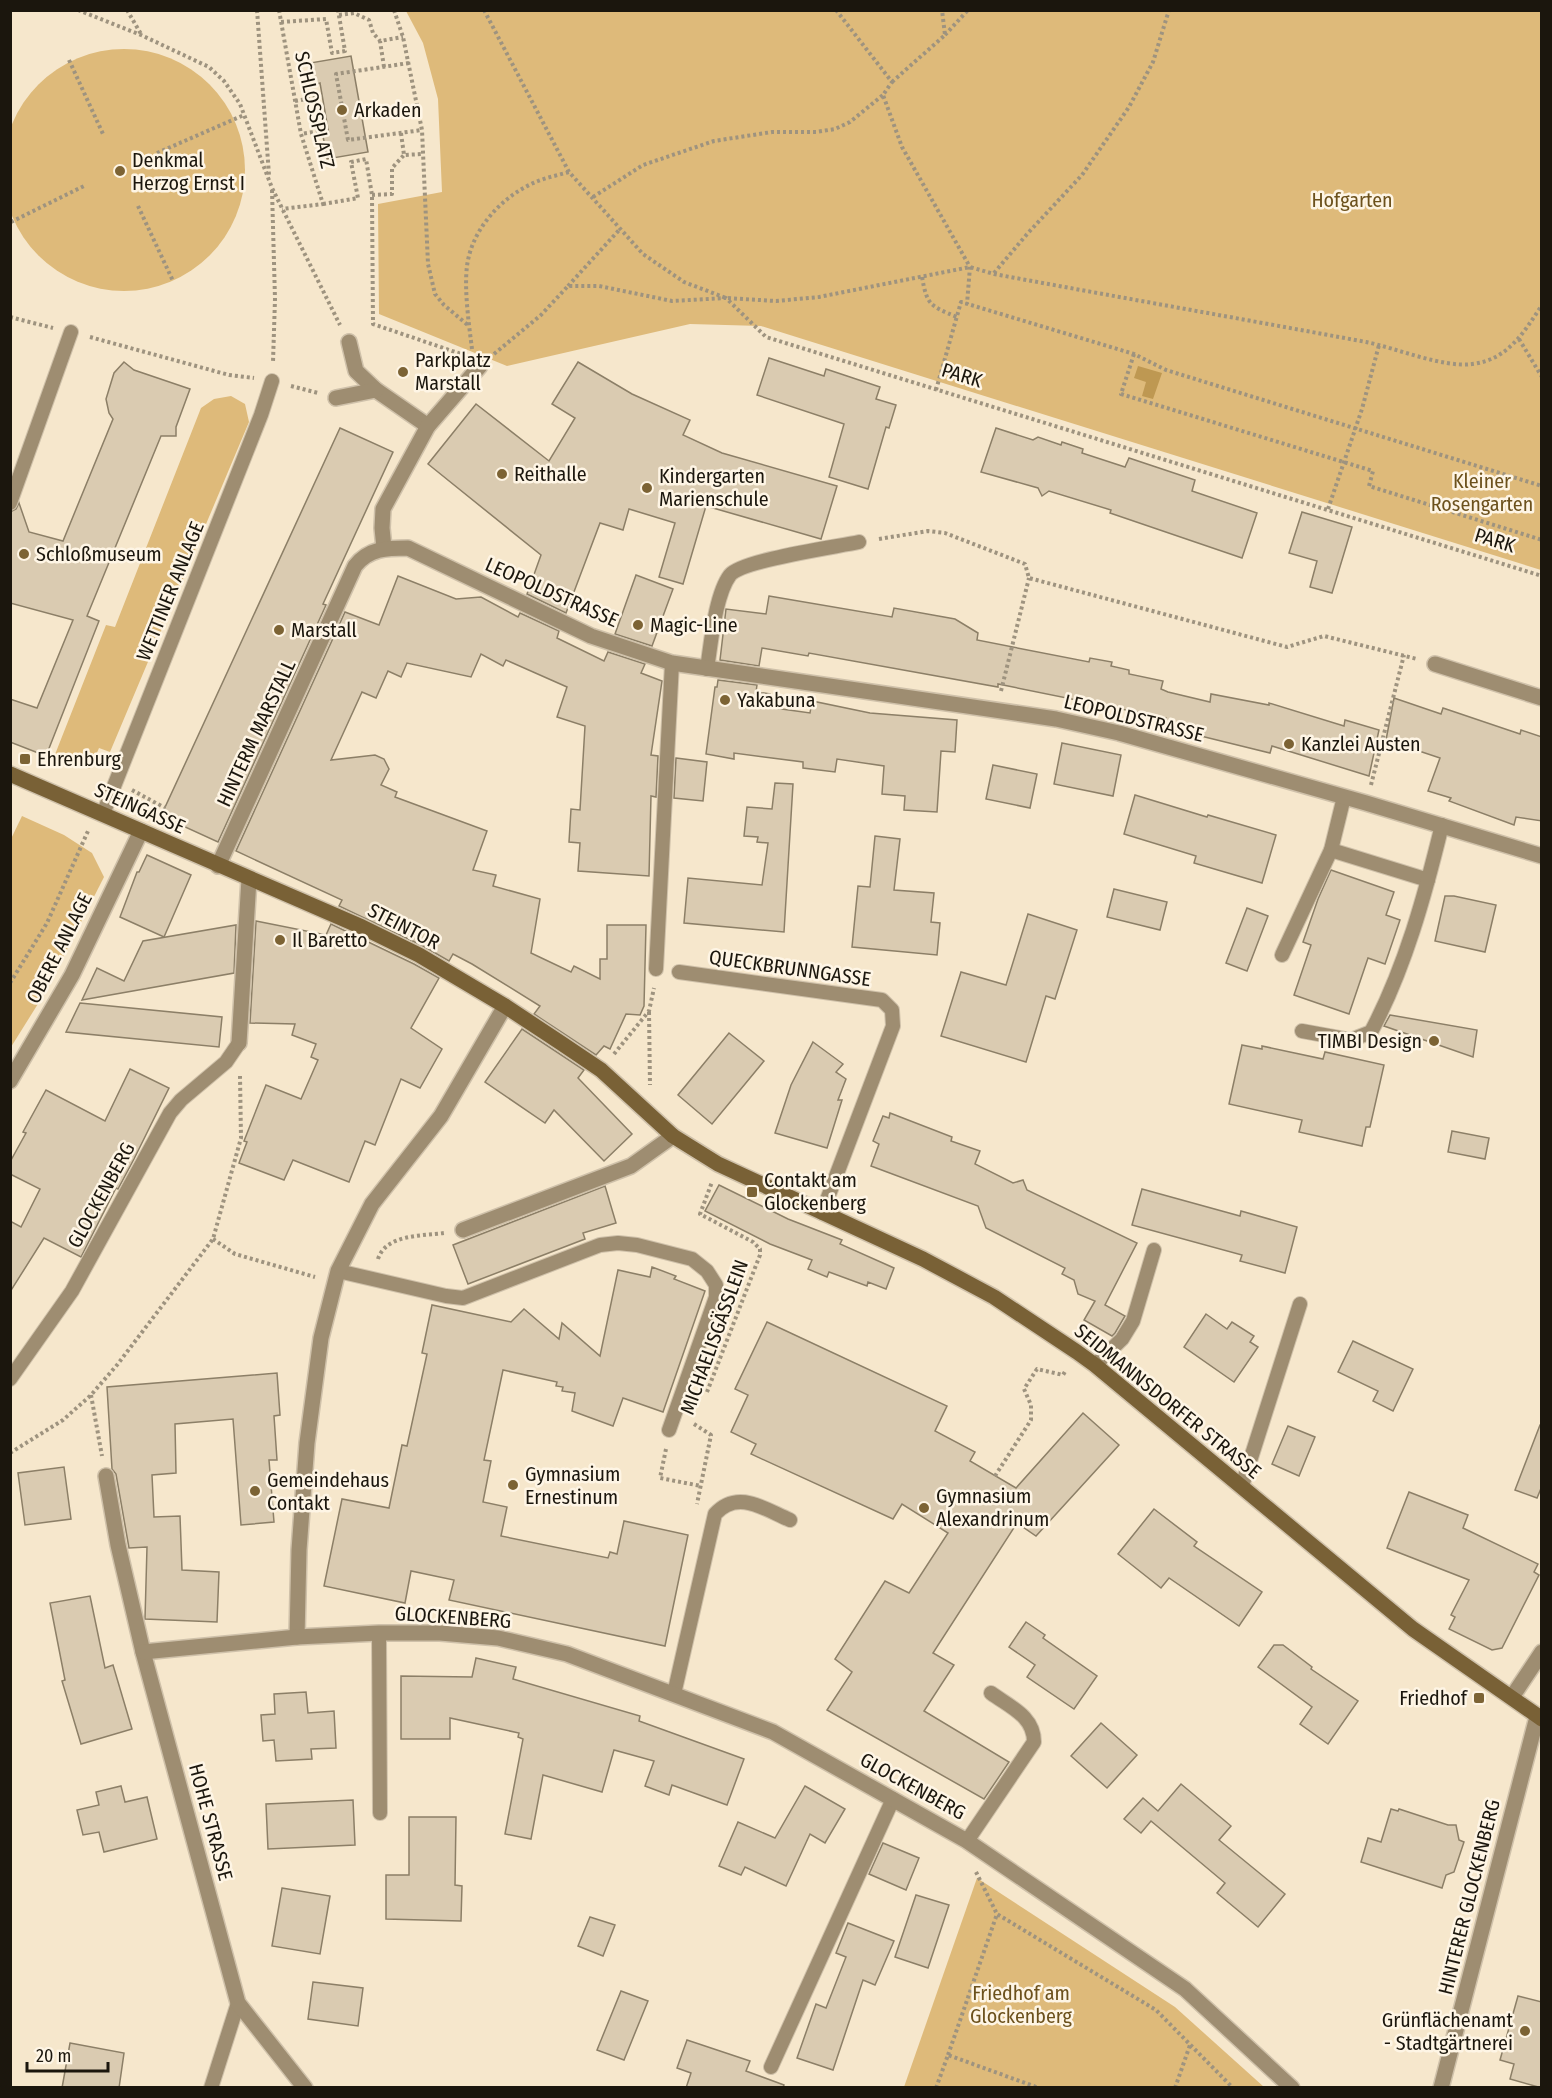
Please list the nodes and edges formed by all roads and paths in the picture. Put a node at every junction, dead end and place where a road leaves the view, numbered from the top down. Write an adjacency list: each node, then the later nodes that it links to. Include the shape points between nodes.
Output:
1 (78, 10): 13 (path)
2 (127, 10): 13 (path)
3 (257, 10): 32 (path)
4 (279, 10): 12 (path, SCHLOSSPLATZ)
5 (394, 10): 15 (path)
6 (484, 10): 31 (path)
7 (836, 10): 20 (path)
8 (942, 10): 14 (path)
9 (968, 10): 14 (path)
10 (1169, 10): 43 (path, via 1153,62 1130,107 1082,175)
11 (338, 13): 12 (path, SCHLOSSPLATZ, via 345,51 332,53 326,19); 16 (path, via 354,13 369,20)
12 (281, 22): 22 (path, SCHLOSSPLATZ)
13 (141, 35): 23 (path, via 209,67 224,81)
14 (945, 35): 20 (path)
15 (403, 37): 16 (path); 18 (path)
16 (380, 41): 19 (path)
17 (69, 60): 26 (path)
18 (409, 63): 19 (path); 24 (path)
19 (384, 67): 25 (path, via 336,74 348,140)
20 (891, 82): 21 (path)
21 (883, 95): 36 (path, via 836,129 772,132 714,141 643,165); 42 (path, via 902,147)
22 (295, 101): 27 (path, SCHLOSSPLATZ); 27 (path, via 314,98 320,130)
23 (244, 115): 28 (path); 32 (path)
24 (422, 130): 25 (path); 29 (path)
25 (401, 133): 30 (path)
26 (103, 134)
27 (301, 134): 37 (path, SCHLOSSPLATZ)
28 (157, 153)
29 (423, 154): 30 (path); 31 (path, via 428,264 435,294 469,326 467,268 480,230 497,208 516,193)
30 (404, 155): 35 (path, via 392,168 392,194)
31 (569, 172): 36 (path)
32 (269, 179): 34 (path)
33 (84, 186): 40 (path)
34 (272, 188): 39 (path); 59 (path, via 276,299)
35 (372, 195): 37 (path, via 366,159 351,162 358,198); 57 (path, via 373,324)
36 (593, 197): 41 (path)
37 (323, 204): 39 (path)
38 (138, 206): 45 (path)
39 (282, 209): 54 (path)
40 (11, 222)
41 (620, 229): 46 (path); 47 (path, via 643,254 684,282)
42 (970, 267): 43 (path); 44 (path); 48 (path)
43 (994, 274): 55 (path)
44 (922, 276): 47 (path, via 819,297 776,301); 51 (path, via 925,297 936,309)
45 (173, 281)
46 (568, 286): 47 (path, via 599,286 672,301); 57 (path, via 542,315)
47 (726, 298): 61 (path, PARK, via 766,337)
48 (967, 304): 51 (path, via 961,302); 56 (path)
49 (1542, 304): 53 (path)
50 (10, 316): 52 (path)
51 (957, 317): 61 (path)
52 (71, 332): 59 (path, via 229,375); 67 (lane)
53 (1519, 339): 55 (path, via 1501,356 1472,364 1444,362); 58 (path)
54 (349, 342): 60 (street, via 356,371)
55 (1379, 345): 64 (path)
56 (1134, 354): 64 (path, via 1166,370); 65 (path, via 1120,394)
57 (477, 362): 63 (street)
58 (1542, 377)
59 (272, 381): 62 (path); 83 (lane, WETTINER ANLAGE)
60 (376, 390): 62 (street); 63 (street)
61 (936, 390): 68 (path, PARK)
62 (330, 396)
63 (428, 426): 71 (street, via 383,509)
64 (1356, 428): 65 (path); 66 (path)
65 (1343, 463): 68 (path); 69 (path, via 1373,471 1369,486)
66 (1542, 486)
67 (10, 503)
68 (1328, 509): 72 (path, PARK)
69 (1542, 540)
70 (860, 542): 73 (path, via 928,531 945,533 1025,564); 77 (lane, via 750,564 731,574 720,596)
71 (384, 548): 75 (street, LEOPOLDSTRASSE, via 408,548 591,636); 89 (street, HINTERM MARSTALL, via 369,553 356,566)
72 (1542, 576)
73 (1029, 578): 74 (path, via 1287,647 1324,636); 79 (path)
74 (1404, 655): 76 (path); 82 (path)
75 (672, 663): 77 (street, LEOPOLDSTRASSE); 93 (lane)
76 (1435, 664): 78 (street)
77 (707, 669): 79 (street, LEOPOLDSTRASSE)
78 (1542, 698)
79 (997, 709): 81 (street, LEOPOLDSTRASSE, via 1119,733)
80 (10, 774): 83 (street, STEINGASSE)
81 (1344, 797): 82 (street, LEOPOLDSTRASSE); 87 (lane)
82 (1366, 803): 85 (street, LEOPOLDSTRASSE)
83 (103, 814): 86 (street, STEINGASSE)
84 (86, 825): 95 (path, via 88,831 47,923)
85 (1442, 825): 88 (street, LEOPOLDSTRASSE); 91 (lane)
86 (141, 831): 89 (street, STEINGASSE); 104 (street, OBERE ANLAGE, via 72,975)
87 (1331, 850): 91 (lane); 92 (lane)
88 (1542, 856)
89 (218, 866): 90 (street, STEINTOR)
90 (249, 879): 97 (street, STEINTOR, via 419,955); 100 (street)
91 (1428, 880): 99 (lane, via 1389,999 1371,1032 1351,1040)
92 (1282, 955)
93 (656, 969)
94 (679, 972): 107 (lane, QUECKBRUNNGASSE, via 882,1000 892,1010 893,1026)
95 (10, 983)
96 (654, 996): 98 (path)
97 (505, 1006): 101 (street, STEINTOR); 111 (street, via 441,1116 372,1204)
98 (649, 1011): 102 (path); 103 (path)
99 (1302, 1031)
100 (239, 1043): 109 (path, via 241,1138); 116 (lane, GLOCKENBERG, via 226,1062 170,1113 72,1291)
101 (561, 1043): 105 (street, SEIDMANNSDORFER STRASSE, via 601,1070)
102 (618, 1050)
103 (650, 1063)
104 (10, 1081)
105 (674, 1136): 106 (street, SEIDMANNSDORFER STRASSE); 108 (street, via 631,1166)
106 (718, 1164): 107 (street, SEIDMANNSDORFER STRASSE); 117 (path, MICHAELISGÄSSLEIN, via 700,1214 753,1242 760,1255)
107 (822, 1213): 114 (street, SEIDMANNSDORFER STRASSE, via 994,1297)
108 (463, 1230): 112 (path, via 396,1240 381,1251)
109 (213, 1239): 111 (path, via 235,1254); 118 (path)
110 (1154, 1250): 114 (lane, via 1133,1321 1122,1339)
111 (337, 1277): 112 (lane); 129 (street, via 321,1338 307,1443)
112 (371, 1280): 120 (lane, via 463,1298 600,1245 637,1245 692,1259 716,1285 716,1297)
113 (1300, 1304): 125 (lane)
114 (1095, 1365): 125 (street, SEIDMANNSDORFER STRASSE)
115 (1063, 1375): 123 (path, via 1037,1369 1024,1389 1031,1405 1031,1420)
116 (10, 1379)
117 (706, 1393)
118 (91, 1395): 121 (path, via 63,1420); 122 (path)
119 (698, 1415): 124 (path, MICHAELISGÄSSLEIN, via 694,1425 711,1435)
120 (669, 1430): 124 (path, via 660,1478)
121 (10, 1453)
122 (106, 1476): 130 (street)
123 (995, 1476)
124 (701, 1486): 126 (path, MICHAELISGÄSSLEIN)
125 (1242, 1486): 134 (street, SEIDMANNSDORFER STRASSE, via 1413,1629)
126 (696, 1509)
127 (790, 1520): 133 (lane, via 746,1502 733,1501 715,1514)
128 (379, 1633): 129 (street, GLOCKENBERG); 133 (street, GLOCKENBERG, via 498,1638 567,1654); 137 (lane)
129 (297, 1637): 130 (street, GLOCKENBERG)
130 (143, 1652): 139 (street, HOHE STRASSE)
131 (1542, 1652): 134 (street)
132 (991, 1693): 138 (lane, via 1028,1720 1034,1730 1034,1742)
133 (674, 1694): 136 (street, GLOCKENBERG, via 773,1732)
134 (1512, 1697): 135 (street, SEIDMANNSDORFER STRASSE)
135 (1539, 1718): 150 (street, HINTERER GLOCKENBERG)
136 (893, 1799): 138 (street, GLOCKENBERG); 142 (lane)
137 (380, 1813)
138 (968, 1841): 149 (street, GLOCKENBERG, via 1185,1989)
139 (238, 2003): 143 (lane); 144 (street, HOHE STRASSE)
140 (1190, 2045): 141 (path, via 1156,2010 997,1914); 147 (path); 148 (path)
141 (948, 2055): 145 (path); 146 (path)
142 (771, 2067)
143 (211, 2088)
144 (305, 2088)
145 (936, 2088)
146 (1039, 2088)
147 (1175, 2088)
148 (1233, 2088)
149 (1292, 2088)
150 (1441, 2088)

